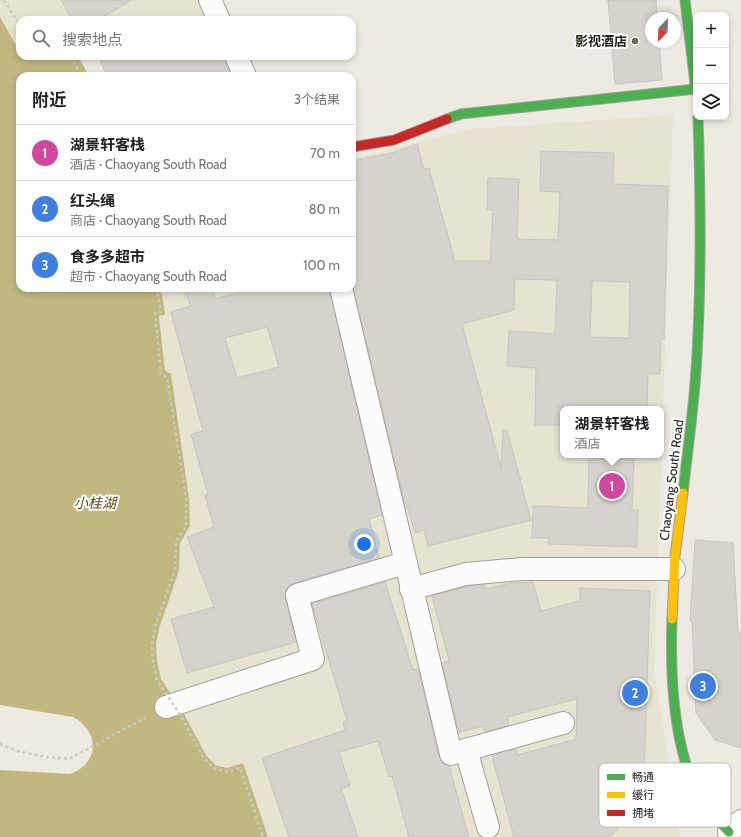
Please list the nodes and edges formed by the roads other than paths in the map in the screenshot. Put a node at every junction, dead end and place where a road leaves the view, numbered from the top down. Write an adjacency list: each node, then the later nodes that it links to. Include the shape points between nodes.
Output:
1 (210, 0): 3 (street)
2 (685, 0): 6 (main road)
3 (217, 16)
4 (238, 60): 5 (street)
5 (243, 72)
6 (695, 84)
7 (693, 90): 9 (main road, via 461,114 394,140)
8 (698, 120): 12 (main road, Chaoyang South Road, via 701,252 695,385)
9 (356, 146)
10 (342, 292): 11 (street)
11 (405, 563): 13 (street); 14 (street, via 297,595 313,659)
12 (674, 569): 13 (street, via 522,569 466,574); 17 (main road, Chaoyang South Road, via 671,624 674,703)
13 (411, 589): 16 (street, via 451,754)
14 (166, 707)
15 (563, 724): 16 (street)
16 (466, 750): 18 (street)
17 (687, 763)
18 (488, 827)

